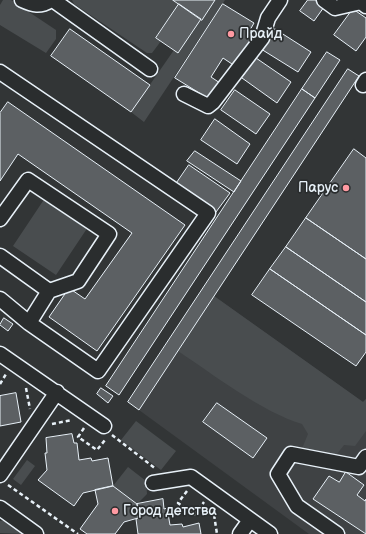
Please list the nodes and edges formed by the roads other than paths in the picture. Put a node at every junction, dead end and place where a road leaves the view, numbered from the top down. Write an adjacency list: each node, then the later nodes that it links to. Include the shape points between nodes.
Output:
1 (22, 0): 2 (lane, via 35,5 43,5)
2 (52, 0): 6 (lane)
3 (280, 0): 8 (lane, via 268,18 262,38 213,102 208,106)
4 (324, 0): 5 (lane, via 335,8 361,2)
5 (366, 6)
6 (150, 69)
7 (0, 72): 13 (lane, via 208,213 98,371)
8 (184, 94)
9 (0, 219): 11 (lane, via 28,180 109,234 78,281)
10 (0, 256): 11 (lane)
11 (50, 291): 13 (lane)
12 (0, 299): 13 (lane)
13 (29, 323)
14 (0, 354): 15 (lane)
15 (57, 392): 16 (lane, via 92,417); 18 (lane, via 33,427)
16 (106, 433)
17 (366, 457): 25 (lane, via 360,467 291,454 278,474 297,506)
18 (3, 480)
19 (157, 482): 21 (lane, via 190,477)
20 (0, 508): 22 (lane)
21 (250, 520): 23 (lane); 24 (lane)
22 (36, 534)
23 (240, 534)
24 (270, 534)
25 (337, 534)

